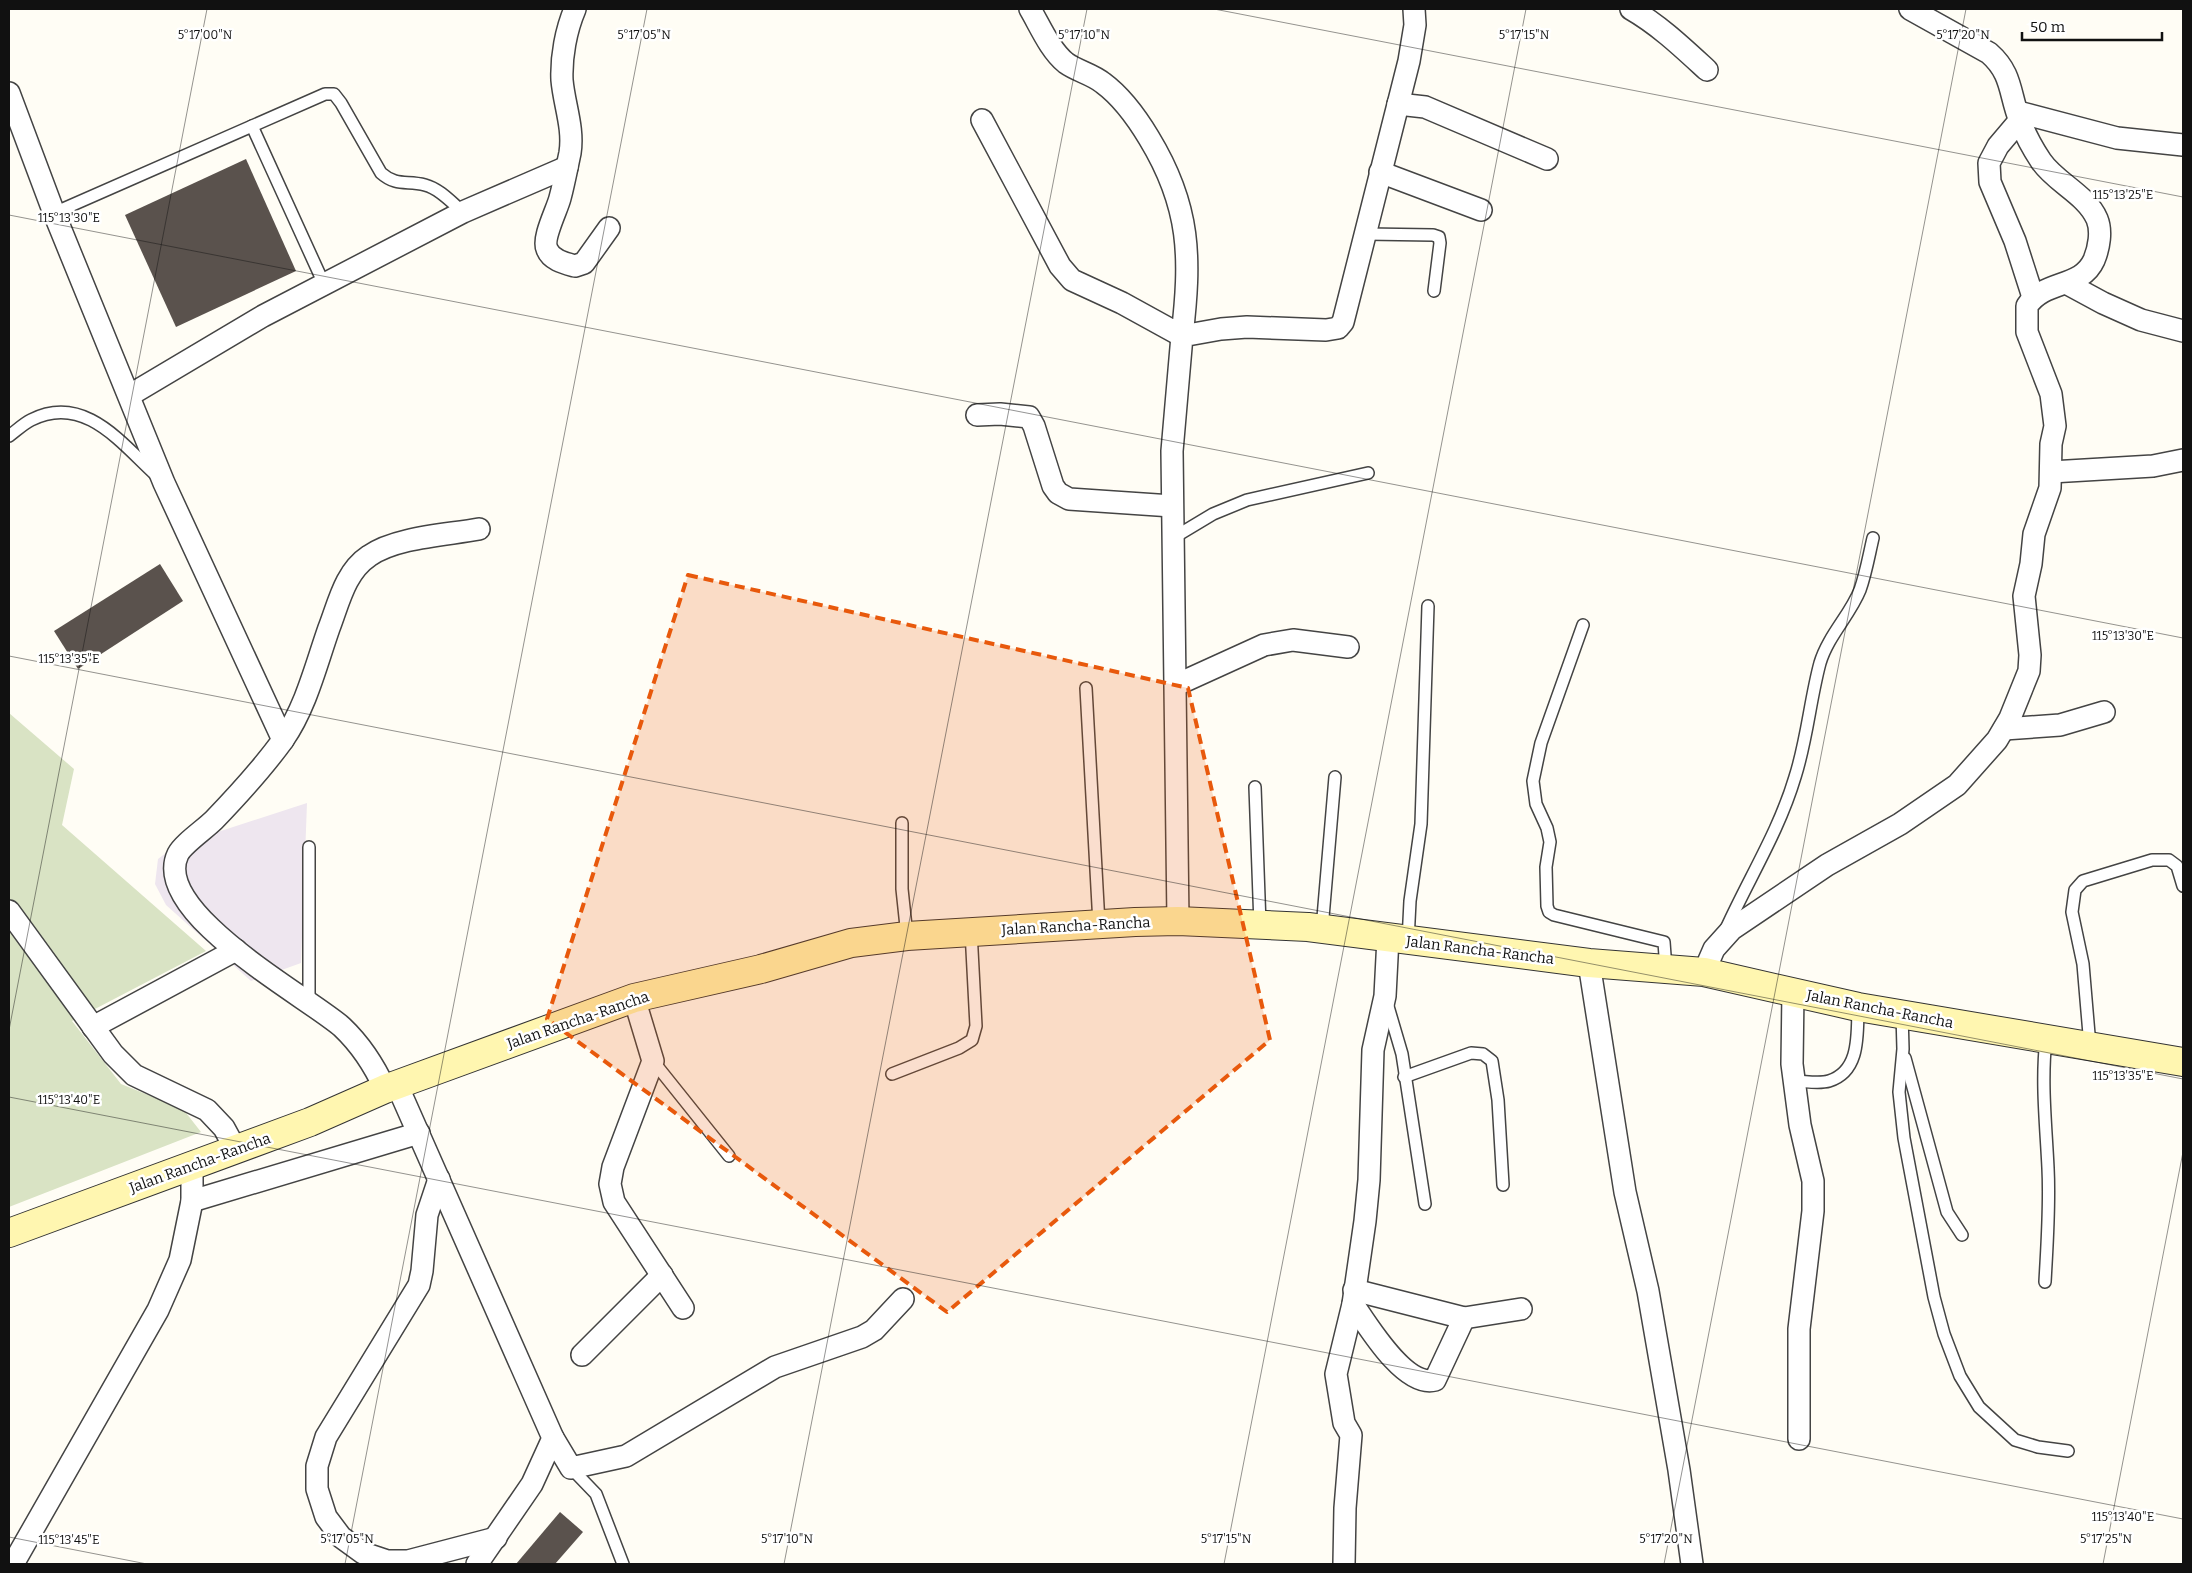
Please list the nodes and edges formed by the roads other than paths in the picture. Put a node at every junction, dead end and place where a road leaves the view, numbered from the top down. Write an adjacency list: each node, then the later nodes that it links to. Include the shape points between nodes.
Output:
1 (574, 9): 14 (street, via 567,34 562,80 571,136)
2 (1030, 9): 26 (street, via 1066,63 1103,83 1136,116 1160,156 1180,203 1186,246 1188,286)
3 (1631, 9): 6 (street, via 1684,48)
4 (1910, 9): 9 (street, via 1998,61 2009,80)
5 (1419, 11): 8 (street)
6 (1707, 70)
7 (9, 93): 18 (street)
8 (1398, 104): 13 (street, via 1425,108); 15 (street)
9 (2019, 116): 12 (street, via 2117,138); 21 (street, via 2046,167 2083,201 2097,220 2099,232 2094,261 2088,270); 24 (street, via 1989,163 1990,182 2015,241)
10 (982, 120): 26 (street, via 1060,266 1072,280 1122,302)
11 (252, 126): 17 (lane, via 325,94 334,94 381,173 391,181 425,184); 18 (lane); 22 (lane)
12 (2183, 145)
13 (1547, 159)
14 (567, 167): 17 (street); 19 (street, via 546,238 546,248 552,257 575,266 584,263)
15 (1380, 172): 16 (street); 20 (street)
16 (1482, 210)
17 (463, 212): 22 (street)
18 (54, 214): 27 (street)
19 (609, 228)
20 (1366, 234): 23 (lane, via 1439,237); 26 (street, via 1348,307 1338,328 1247,327)
21 (2066, 283): 24 (street); 25 (street, via 2141,320)
22 (324, 284): 27 (street, via 263,316)
23 (1434, 291)
24 (2033, 297): 31 (street, via 2027,306 2026,332 2051,394 2054,410)
25 (2183, 331)
26 (1182, 336): 34 (street, via 1172,451)
27 (130, 396): 33 (street)
28 (977, 415): 34 (street, via 1029,417 1058,494 1069,499)
29 (9, 436): 33 (lane, via 30,420 47,414 82,415 98,422)
30 (2183, 460): 31 (street, via 2153,466)
31 (2051, 472): 44 (street, via 2050,488 2034,534 2024,596 2029,671)
32 (1368, 473): 36 (lane, via 1247,500 1213,514)
33 (164, 483): 45 (street)
34 (1172, 506): 36 (street)
35 (479, 529): 45 (street, via 384,548 359,565 344,586 301,707)
36 (1173, 538): 41 (street)
37 (1873, 538): 58 (lane, via 1860,590 1820,662 1796,776 1784,810)
38 (1428, 606): 59 (lane, via 1420,824 1410,901)
39 (1582, 624): 62 (lane, via 1541,743 1533,781 1536,804 1550,842 1546,868 1547,906 1554,916 1664,942)
40 (1348, 647): 41 (street, via 1293,640 1264,645)
41 (1176, 685): 52 (street)
42 (1086, 688): 53 (lane)
43 (2104, 712): 44 (street, via 2060,725)
44 (2004, 729): 58 (street, via 1957,784 1900,824 1827,865)
45 (283, 740): 60 (street, via 252,782 178,854 175,871 180,890 192,908)
46 (1335, 777): 55 (lane)
47 (1255, 787): 54 (lane)
48 (902, 823): 57 (lane, via 902,889)
49 (309, 847): 67 (lane)
50 (2183, 886): 72 (lane, via 2178,866 2169,860 2152,860 2083,881 2075,890 2072,912 2082,964)
51 (9, 910): 70 (street)
52 (1178, 921): 53 (main road, Jalan Rancha-Rancha); 54 (main road, Jalan Rancha-Rancha)
53 (1099, 924): 56 (main road, Jalan Rancha-Rancha)
54 (1260, 925): 55 (main road, Jalan Rancha-Rancha)
55 (1322, 929): 59 (main road, Jalan Rancha-Rancha)
56 (971, 932): 57 (main road, Jalan Rancha-Rancha); 76 (lane, via 976,1026 972,1040 960,1048)
57 (907, 936): 66 (main road, Jalan Rancha-Rancha, via 851,943 760,969)
58 (1722, 938): 63 (street)
59 (1398, 940): 61 (main road, Jalan Rancha-Rancha); 65 (street)
60 (236, 950): 67 (street); 70 (street)
61 (1589, 964): 62 (main road, Jalan Rancha-Rancha); 107 (street, via 1625,1192 1648,1291)
62 (1666, 970): 63 (main road, Jalan Rancha-Rancha)
63 (1704, 972): 64 (main road, Jalan Rancha-Rancha)
64 (1793, 992): 68 (main road, Jalan Rancha-Rancha); 78 (street)
65 (1385, 996): 77 (lane, via 1402,1054); 92 (street, via 1374,1050 1369,1180)
66 (634, 998): 74 (street); 79 (main road, Jalan Rancha-Rancha)
67 (309, 1005): 79 (street, via 340,1026 362,1047)
68 (1858, 1007): 69 (main road, Jalan Rancha-Rancha); 78 (lane, via 1856,1050 1842,1076 1828,1082)
69 (1902, 1014): 71 (main road, Jalan Rancha-Rancha); 73 (lane)
70 (93, 1027): 81 (street, via 134,1075 207,1110 224,1128)
71 (2046, 1039): 72 (main road, Jalan Rancha-Rancha); 91 (lane, via 2043,1068 2048,1170)
72 (2090, 1046): 75 (main road, Jalan Rancha-Rancha)
73 (1903, 1049): 89 (lane, via 1947,1212); 100 (lane, via 1899,1092 1904,1138 1932,1288 1944,1334 1960,1376 1979,1407 2015,1440)
74 (653, 1061): 82 (lane); 90 (street, via 610,1184 614,1202)
75 (2183, 1062)
76 (892, 1074)
77 (1404, 1076): 85 (lane, via 1471,1054 1483,1054 1492,1061 1498,1100); 87 (lane)
78 (1794, 1081): 99 (street, via 1813,1181 1813,1211 1799,1329)
79 (391, 1087): 80 (street); 81 (main road, Jalan Rancha-Rancha)
80 (419, 1133): 84 (street); 86 (street)
81 (236, 1150): 83 (main road, Jalan Rancha-Rancha)
82 (729, 1156)
83 (192, 1166): 86 (street); 88 (main road, Jalan Rancha-Rancha)
84 (439, 1179): 98 (street); 102 (street, via 427,1215 419,1285 326,1437 317,1466 317,1490 326,1517 341,1537 363,1553 387,1561 408,1562)
85 (1503, 1185)
86 (192, 1201): 103 (street, via 180,1260 158,1310)
87 (1425, 1204)
88 (9, 1233)
89 (1962, 1235)
90 (662, 1275): 94 (street); 97 (street)
91 (2045, 1282)
92 (1353, 1297): 96 (street); 96 (street, via 1402,1369 1426,1383 1435,1380); 106 (street, via 1336,1374 1344,1423 1351,1435)
93 (903, 1299): 101 (street, via 874,1330 775,1367 626,1456)
94 (683, 1308)
95 (1521, 1310): 96 (street)
96 (1464, 1318)
97 (582, 1355)
98 (553, 1438): 101 (street); 102 (street, via 532,1484)
99 (1799, 1439)
100 (2068, 1451)
101 (571, 1468): 105 (lane, via 596,1494)
102 (496, 1538): 104 (street)
103 (14, 1564)
104 (477, 1564)
105 (623, 1564)
106 (1344, 1564)
107 (1692, 1564)

